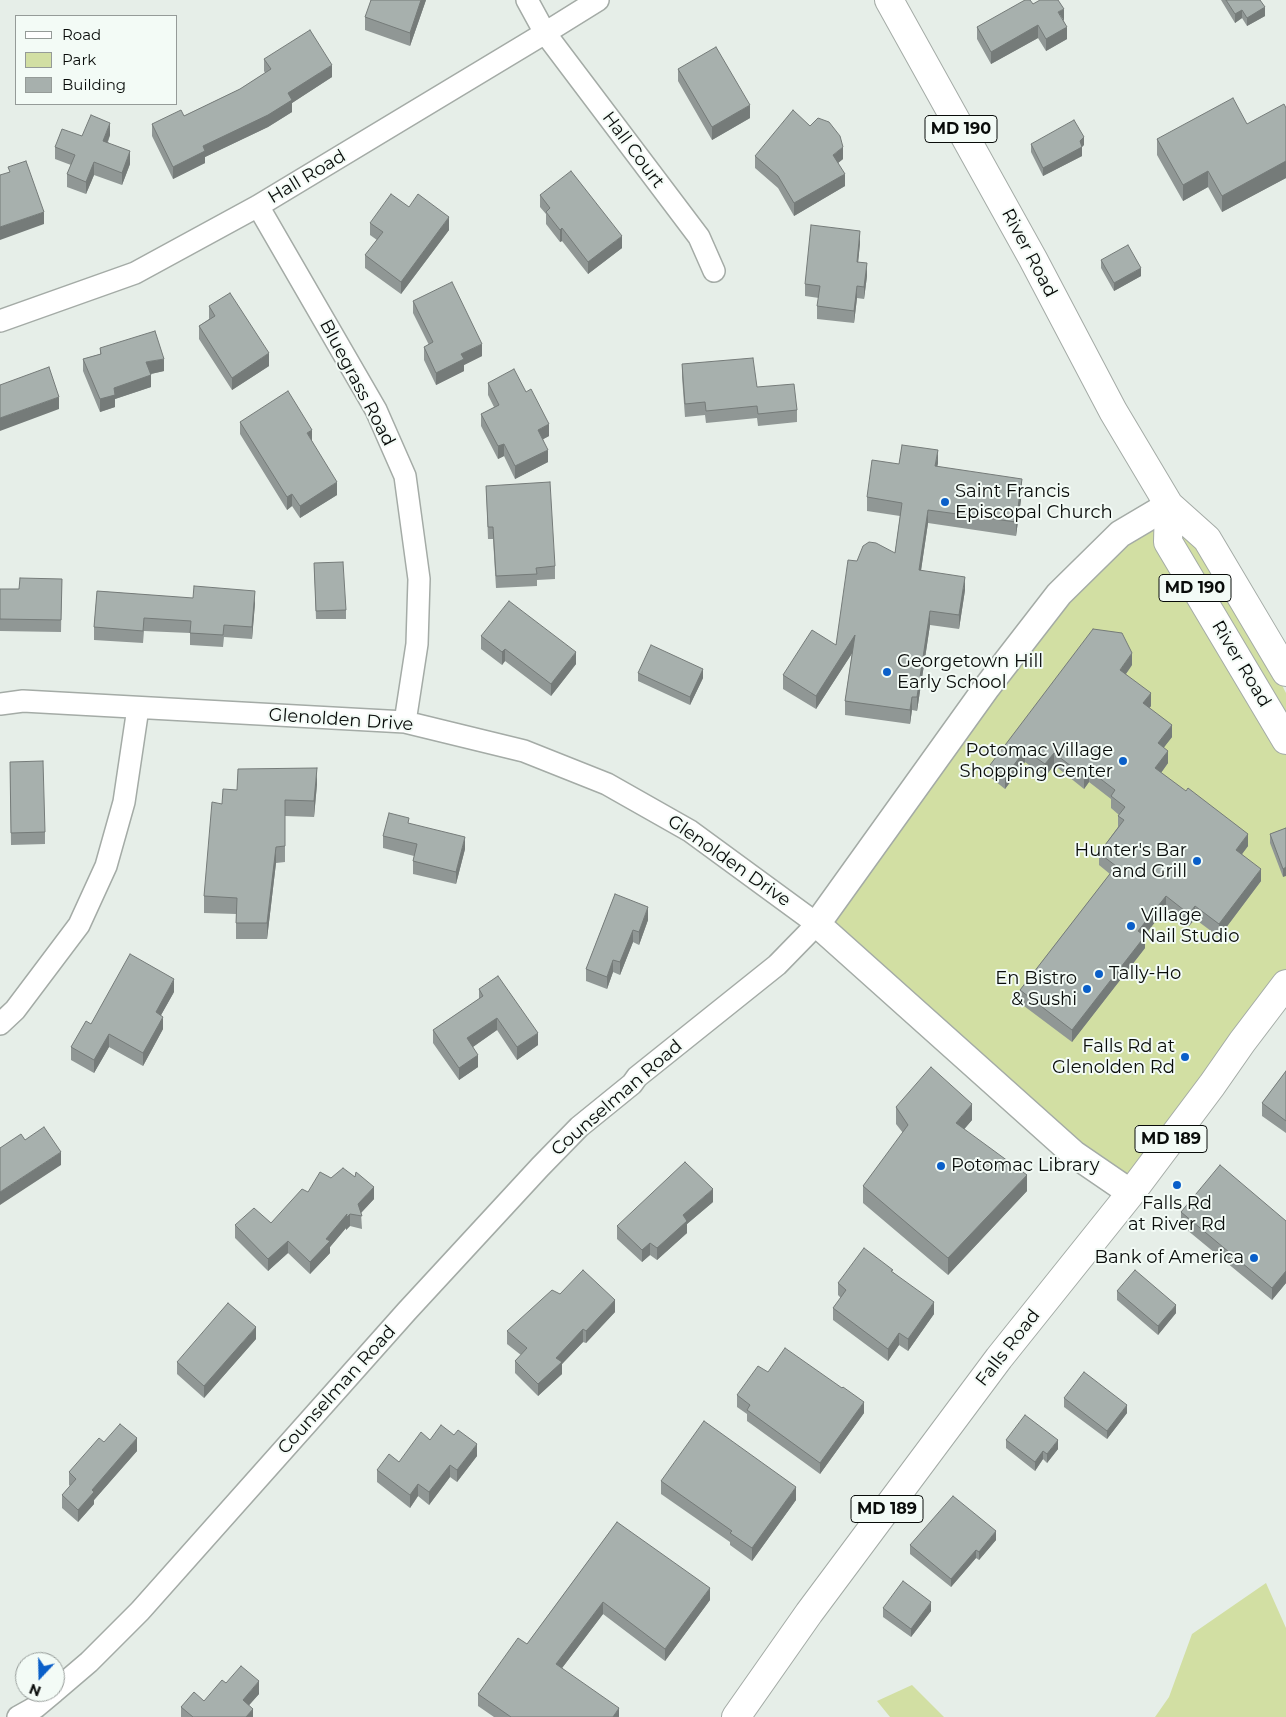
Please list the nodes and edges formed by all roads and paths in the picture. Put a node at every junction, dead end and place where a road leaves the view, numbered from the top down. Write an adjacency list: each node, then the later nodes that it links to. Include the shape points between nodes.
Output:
1 (527, 0): 4 (street, Hall Court)
2 (598, 0): 4 (street, Hall Road)
3 (889, 0): 8 (main road, River Road / MD 190, via 1033,259 1098,384)
4 (545, 33): 5 (street, Hall Road); 6 (street, Hall Court, via 699,236)
5 (258, 206): 7 (street, Hall Road, via 135,273); 12 (street, Bluegrass Road, via 376,410 405,476 420,579 417,644)
6 (714, 271)
7 (0, 321)
8 (1169, 506): 9 (main road, River Road / MD 190, via 1207,539); 13 (main road, River Road / MD 190, via 1168,542); 14 (street, Counselman Road, via 1120,534 1059,594 987,687)
9 (1286, 672)
10 (0, 704): 11 (street, Glenolden Drive, via 23,701)
11 (138, 708): 12 (street, Glenolden Drive); 16 (street, via 124,802 104,871 79,925 15,1010)
12 (405, 722): 14 (street, Glenolden Drive, via 531,753 607,784 690,831)
13 (1286, 740)
14 (817, 924): 17 (street, Glenolden Drive, via 1074,1154); 18 (street, Counselman Road, via 777,965 579,1127 407,1311 140,1611)
15 (1286, 984): 17 (main road, Falls Road / MD 189)
16 (0, 1024)
17 (1131, 1193): 21 (main road, Falls Road / MD 189, via 993,1366)
18 (65, 1683)
19 (42, 1702): 20 (street, Counselman Road)
20 (18, 1717)
21 (736, 1717)

